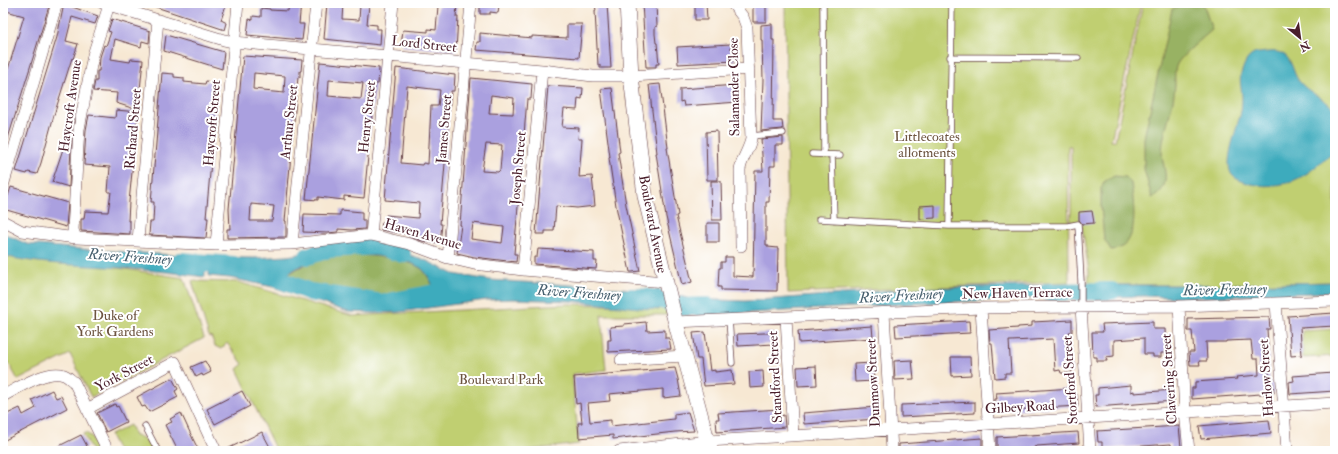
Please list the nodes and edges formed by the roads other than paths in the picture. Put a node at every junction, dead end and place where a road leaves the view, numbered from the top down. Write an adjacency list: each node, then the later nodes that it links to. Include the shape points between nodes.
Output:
1 (58, 3): 27 (street)
2 (238, 3): 12 (street, Haycroft Street)
3 (316, 3): 13 (street, Arthur Street)
4 (393, 3): 14 (street, Henry Street)
5 (471, 3): 17 (street, James Street)
6 (627, 3): 20 (street, Boulevard Avenue)
7 (732, 3): 18 (street, Salamander Close, via 746,22)
8 (823, 3): 24 (lane)
9 (952, 3): 15 (lane)
10 (106, 4): 11 (street, Lord Street); 33 (street, Haycroft Avenue, via 79,129 73,230)
11 (158, 20): 12 (street, Lord Street); 34 (street, Richard Street)
12 (234, 42): 13 (street, Lord Street); 36 (street, Haycroft Street)
13 (312, 49): 14 (street, Lord Street); 35 (street, Arthur Street)
14 (388, 56): 17 (street, Lord Street); 32 (street, Henry Street)
15 (950, 57): 16 (lane); 31 (lane)
16 (1078, 58)
17 (465, 63): 19 (street, Lord Street); 38 (street, James Street)
18 (749, 69): 20 (street, Lord Street); 22 (street, Salamander Close)
19 (542, 70): 20 (street, Lord Street, via 593,76); 39 (street, Joseph Street)
20 (631, 76): 40 (street, Boulevard Avenue, via 645,196)
21 (783, 133): 22 (lane)
22 (751, 136): 37 (street, Salamander Close, via 740,170)
23 (812, 154): 24 (lane)
24 (824, 155): 25 (lane)
25 (832, 155): 26 (lane); 29 (lane)
26 (840, 155)
27 (3, 186)
28 (819, 220): 29 (lane)
29 (834, 220): 31 (lane)
30 (3, 221): 33 (street, Haven Avenue, via 22,231)
31 (949, 226): 42 (lane, via 1078,224)
32 (371, 235): 35 (street, Haven Avenue); 38 (street, Haven Avenue, via 410,244)
33 (76, 238): 34 (street, Haven Avenue)
34 (138, 240): 36 (street, Haven Avenue)
35 (292, 244): 36 (street, Haven Avenue)
36 (216, 245)
37 (741, 246)
38 (448, 258): 39 (street, Haven Avenue)
39 (524, 270): 40 (street, Haven Avenue)
40 (665, 284): 48 (street, Boulevard Avenue)
41 (1335, 301): 43 (street, New Haven Terrace)
42 (1080, 303): 44 (street, New Haven Terrace); 45 (street, New Haven Terrace); 58 (street, Stortford Street)
43 (1276, 303): 44 (street, New Haven Terrace); 55 (street, Harlow Street)
44 (1179, 306): 57 (street, Clavering Street)
45 (981, 308): 46 (street, New Haven Terrace); 59 (street)
46 (884, 313): 47 (street, New Haven Terrace); 61 (street, Dunmow Street)
47 (786, 318): 49 (street, New Haven Terrace); 62 (street, Standford Street)
48 (674, 319): 49 (street, New Haven Terrace); 50 (street, Boulevard Avenue)
49 (729, 319): 52 (lane)
50 (684, 356): 51 (street); 63 (street, Boulevard Avenue)
51 (621, 360)
52 (732, 363)
53 (3, 396): 56 (street, via 47,375 65,375 74,382)
54 (1335, 403): 55 (street, Gilbey Road)
55 (1283, 406): 57 (street, Gilbey Road); 72 (street, Harlow Street)
56 (87, 409): 64 (street); 66 (street, York Street, via 175,362)
57 (1186, 412): 58 (street, Gilbey Road); 71 (street, Clavering Street)
58 (1088, 418): 59 (street, Gilbey Road); 70 (street, Stortford Street)
59 (987, 424): 61 (street, Gilbey Road); 69 (street)
60 (145, 426): 65 (lane)
61 (890, 430): 62 (street, Gilbey Road); 68 (street, Dunmow Street)
62 (793, 436): 63 (street, Gilbey Road)
63 (709, 446): 67 (street, Gilbey Road)
64 (108, 451)
65 (158, 451)
66 (216, 451)
67 (619, 451)
68 (892, 451)
69 (990, 451)
70 (1090, 451)
71 (1189, 451)
72 (1287, 451)

